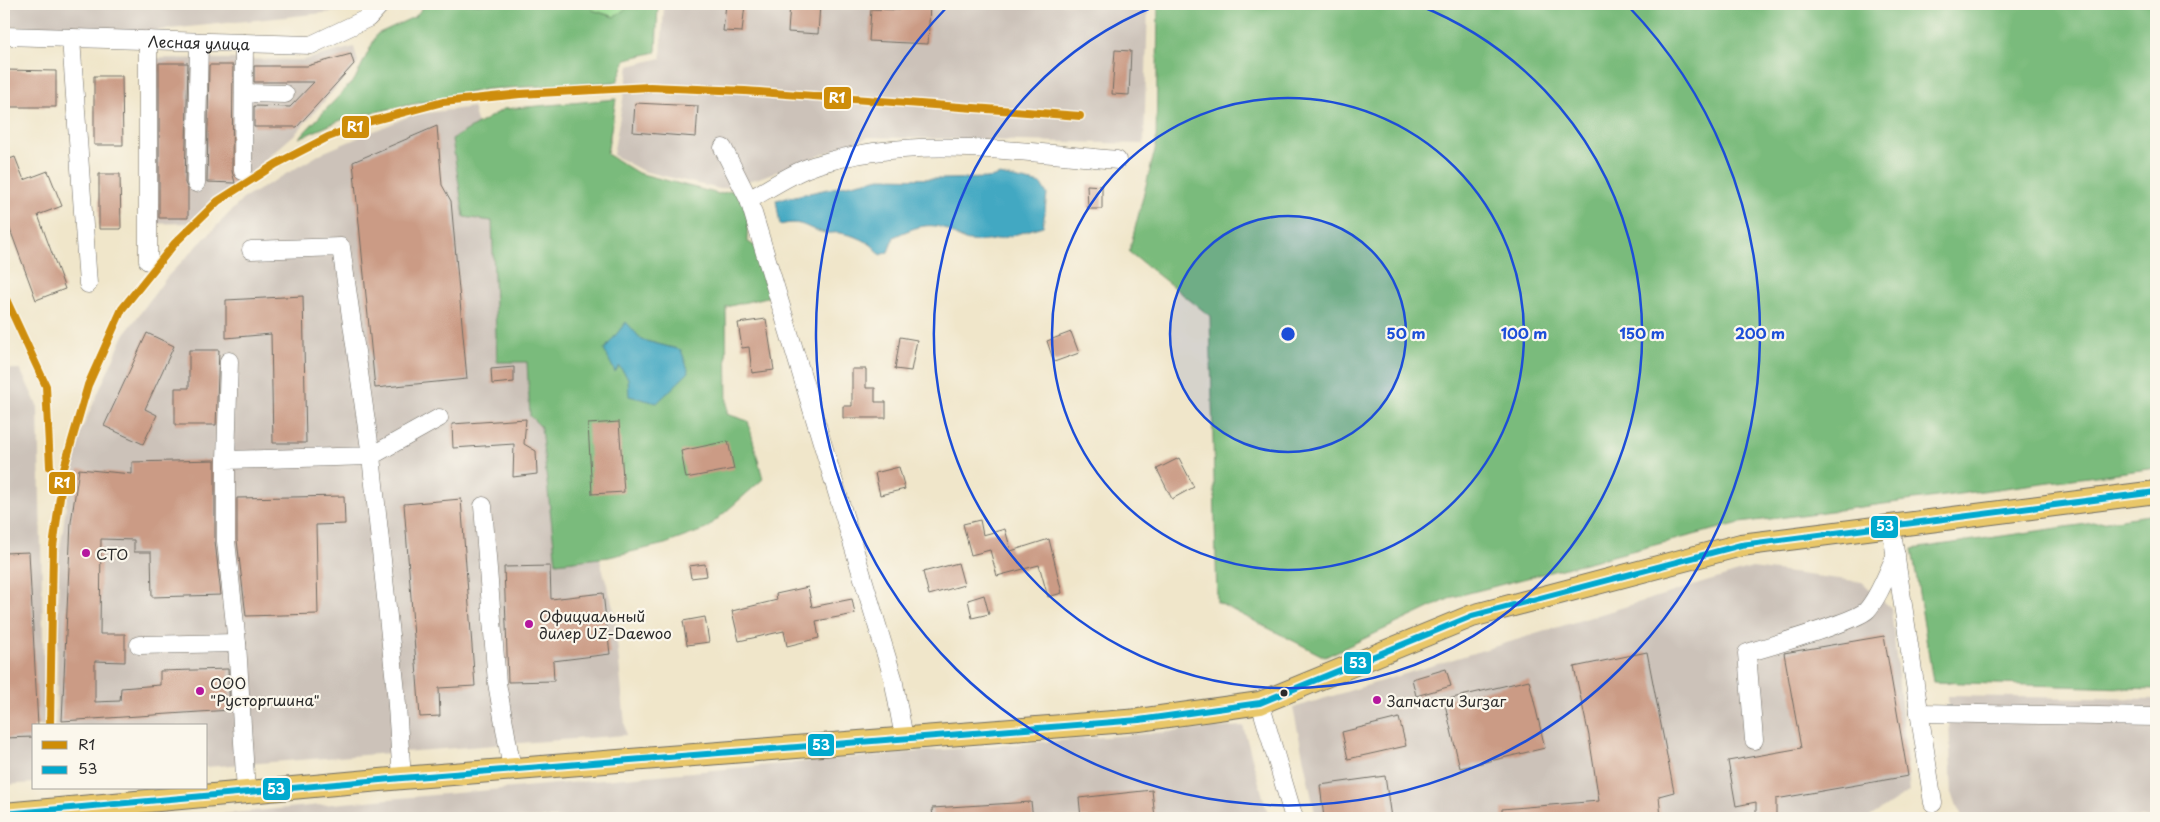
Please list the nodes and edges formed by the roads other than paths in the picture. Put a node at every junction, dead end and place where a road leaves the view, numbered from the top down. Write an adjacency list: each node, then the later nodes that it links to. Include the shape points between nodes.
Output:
1 (381, 4): 6 (street, Лесная улица, via 368,18 311,45)
2 (4, 36): 3 (street, Лесная улица)
3 (71, 38): 4 (street, Лесная улица); 16 (street)
4 (148, 40): 5 (street, Лесная улица); 15 (street)
5 (199, 42): 6 (street, Лесная улица); 12 (street)
6 (244, 43): 7 (street)
7 (244, 93): 8 (street); 11 (street)
8 (285, 94)
9 (723, 148): 13 (street)
10 (1117, 160): 13 (street, via 941,146 874,151 814,165)
11 (243, 171)
12 (196, 182)
13 (749, 200): 30 (street, via 893,678)
14 (251, 250): 19 (street, via 341,247)
15 (148, 261)
16 (88, 284)
17 (229, 361): 20 (street)
18 (439, 418): 19 (street)
19 (371, 456): 20 (street); 33 (street)
20 (226, 460): 25 (street, via 226,541)
21 (2156, 492): 23 (main road)
22 (484, 506): 32 (street, via 497,683)
23 (1891, 526): 24 (street); 27 (main road, via 1741,545 1472,616)
24 (1896, 556): 28 (street); 31 (street, via 1866,612 1747,653)
25 (237, 643): 26 (street); 34 (street)
26 (139, 645)
27 (1260, 703): 30 (main road, via 1139,720); 37 (street)
28 (1919, 713): 29 (street); 35 (street)
29 (2156, 717)
30 (904, 738): 32 (main road)
31 (1754, 740)
32 (512, 769): 33 (main road)
33 (402, 778): 34 (main road)
34 (246, 792): 36 (main road)
35 (1933, 804)
36 (4, 814)
37 (1294, 818)

